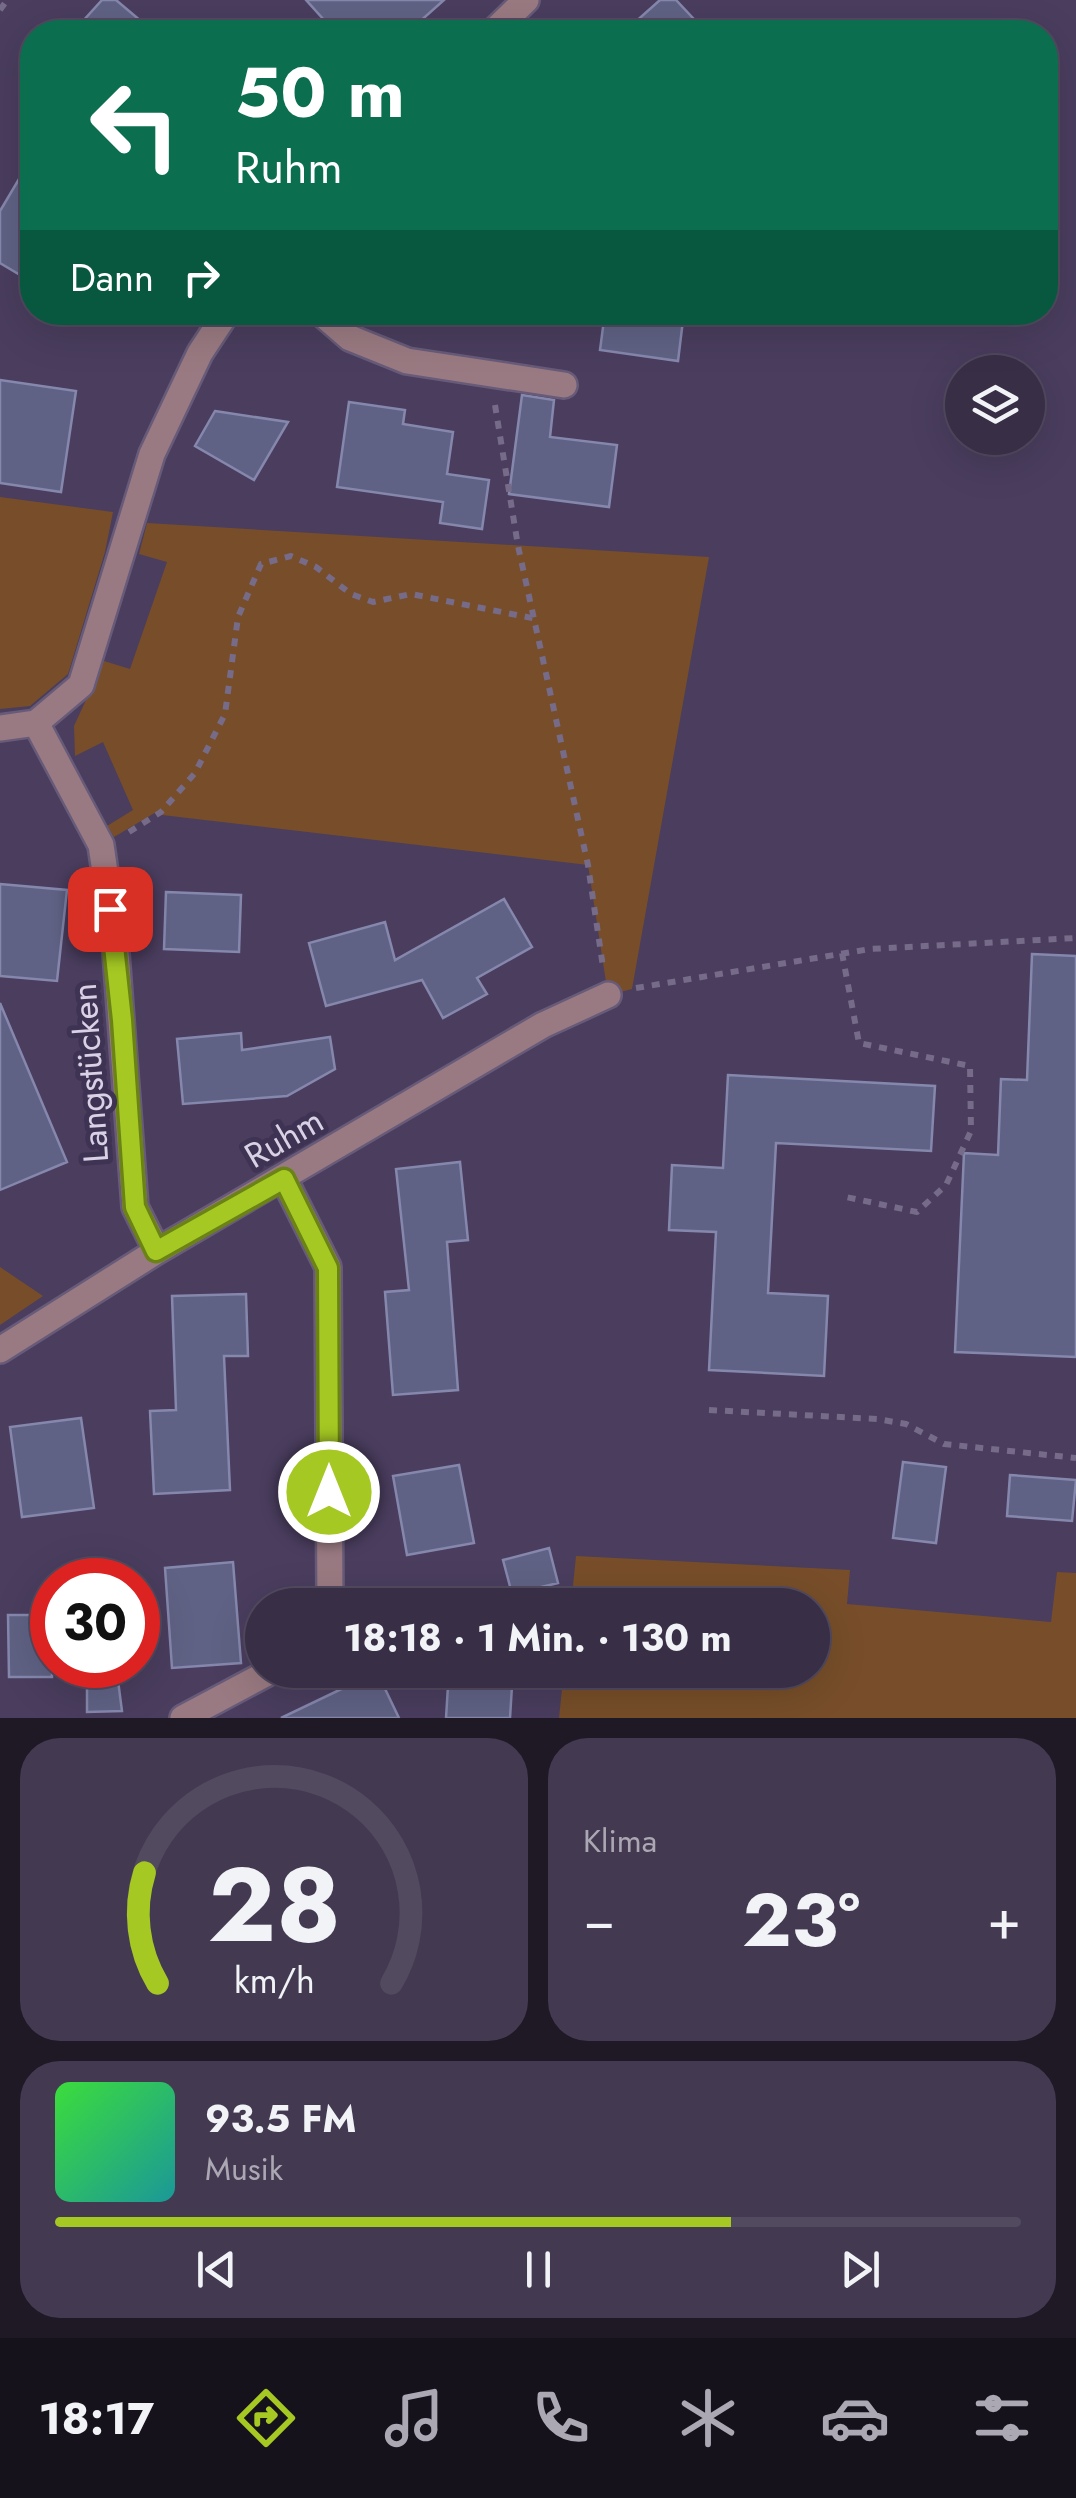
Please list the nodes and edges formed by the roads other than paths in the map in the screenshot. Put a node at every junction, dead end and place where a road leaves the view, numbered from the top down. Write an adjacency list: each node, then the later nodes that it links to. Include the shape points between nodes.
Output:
1 (526, 0): 2 (street)
2 (506, 20)
3 (218, 325): 6 (street, via 152,454 81,685)
4 (335, 325): 5 (street, via 407,361)
5 (564, 385)
6 (36, 723): 7 (street); 10 (street, Langstücken, via 101,846 117,960 135,1207)
7 (0, 728)
8 (608, 995): 9 (street, Ruhm, via 542,1025)
9 (284, 1179): 10 (street, Ruhm); 12 (street, via 328,1268)
10 (156, 1251): 11 (street, Ruhm)
11 (0, 1350)
12 (330, 1588)
13 (245, 1684): 14 (street)
14 (182, 1718)

